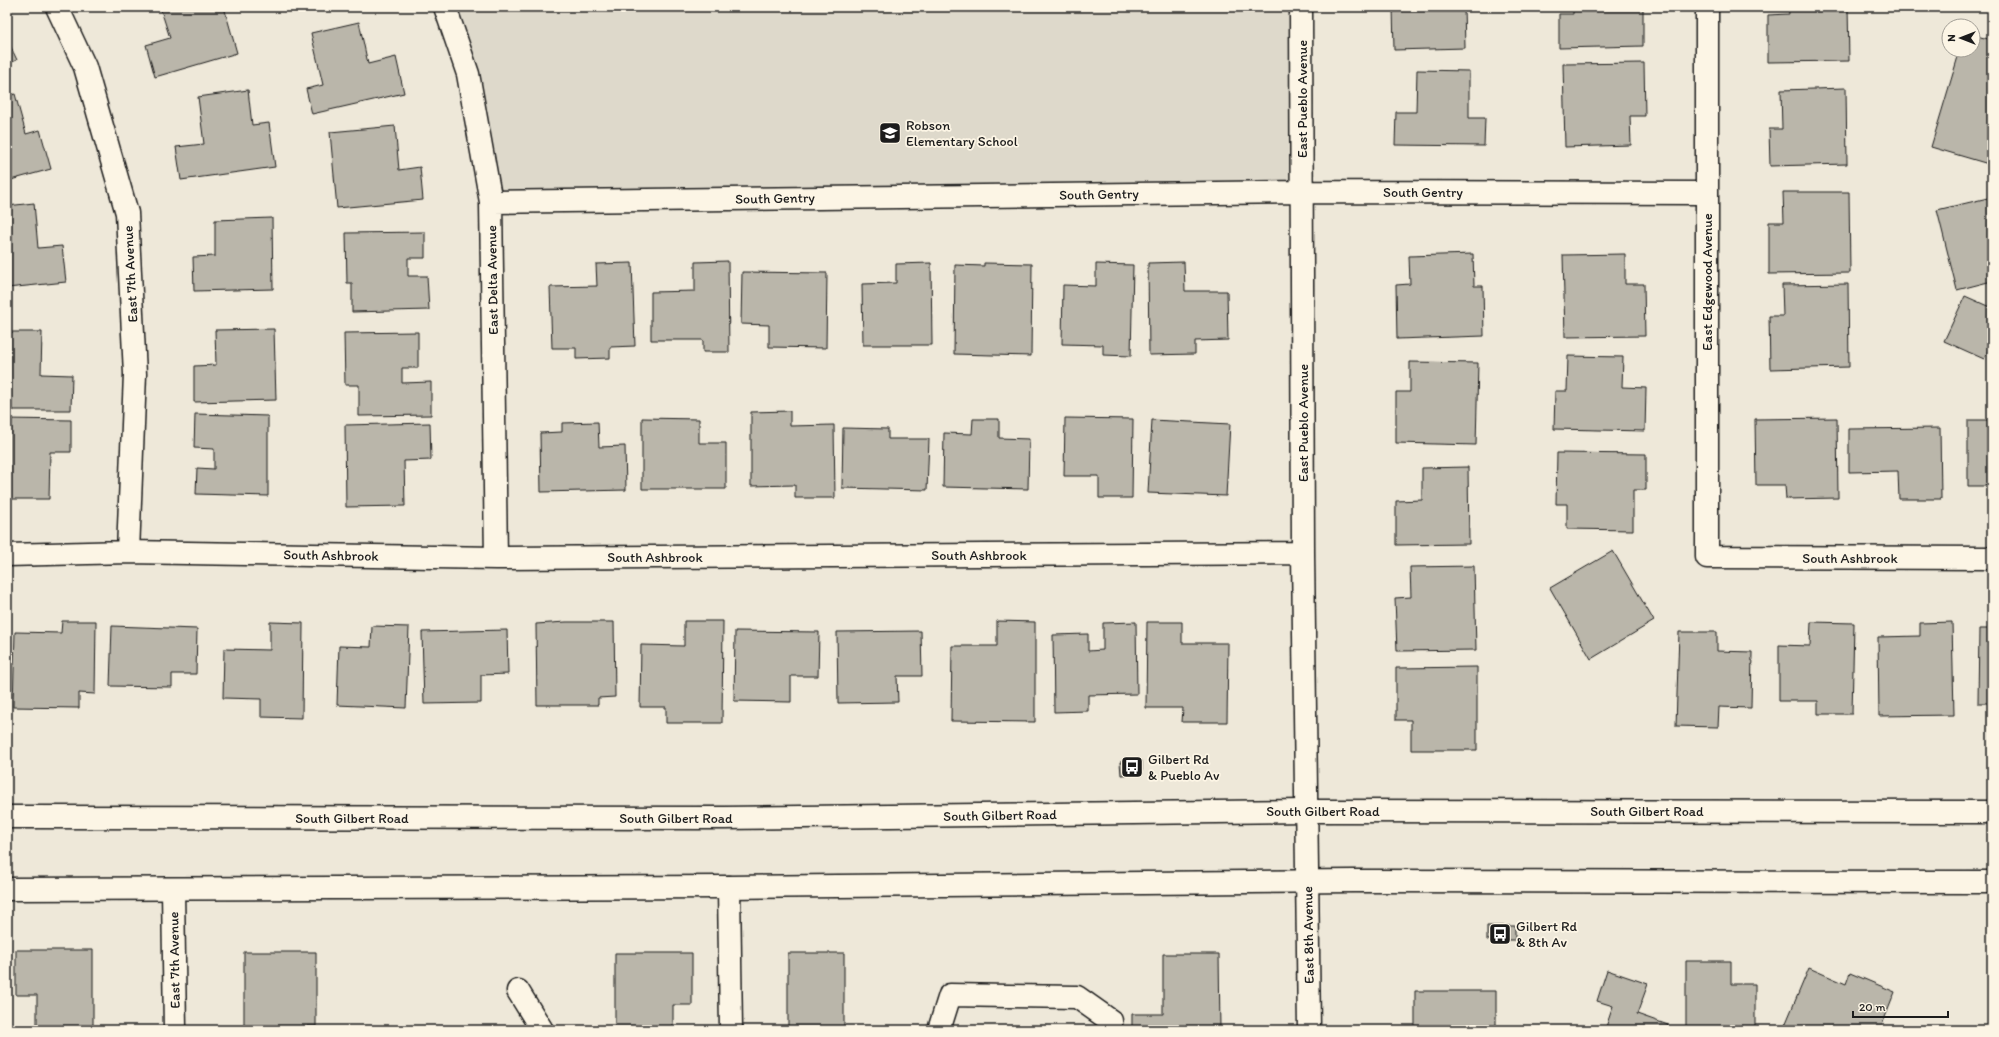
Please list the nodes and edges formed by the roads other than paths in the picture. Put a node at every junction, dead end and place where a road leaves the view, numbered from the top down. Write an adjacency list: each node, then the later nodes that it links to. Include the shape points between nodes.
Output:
1 (57, 7): 8 (street, East 7th Avenue, via 85,67 127,213 134,374)
2 (445, 7): 7 (street, East Delta Avenue, via 468,74)
3 (1302, 7): 5 (street, East Pueblo Avenue)
4 (1706, 7): 6 (street, East Edgewood Avenue)
5 (1302, 192): 6 (street, South Gentry); 7 (street, South Gentry); 9 (street, East Pueblo Avenue)
6 (1706, 193): 11 (street, East Edgewood Avenue)
7 (491, 202): 12 (street, East Delta Avenue)
8 (128, 552): 10 (street, South Ashbrook); 12 (street, South Ashbrook)
9 (1303, 553): 12 (street, South Ashbrook); 14 (street, East Pueblo Avenue)
10 (7, 555)
11 (1707, 557): 13 (street, South Ashbrook)
12 (496, 558)
13 (1992, 558)
14 (1306, 811): 15 (street, South Gilbert Road); 16 (street, South Gilbert Road, via 724,818); 17 (street, East Pueblo Avenue)
15 (1992, 812)
16 (7, 817)
17 (1306, 840): 18 (street, East 8th Avenue)
18 (1308, 881): 19 (street); 20 (street); 29 (street, East 8th Avenue)
19 (1992, 882)
20 (729, 887): 22 (street); 26 (street)
21 (7, 889): 22 (street)
22 (173, 889): 24 (street, East 7th Avenue)
23 (518, 991): 25 (street)
24 (175, 1030)
25 (542, 1030)
26 (731, 1030)
27 (939, 1030): 28 (street, via 950,995 1077,997 1111,1021)
28 (1111, 1030)
29 (1309, 1030)

